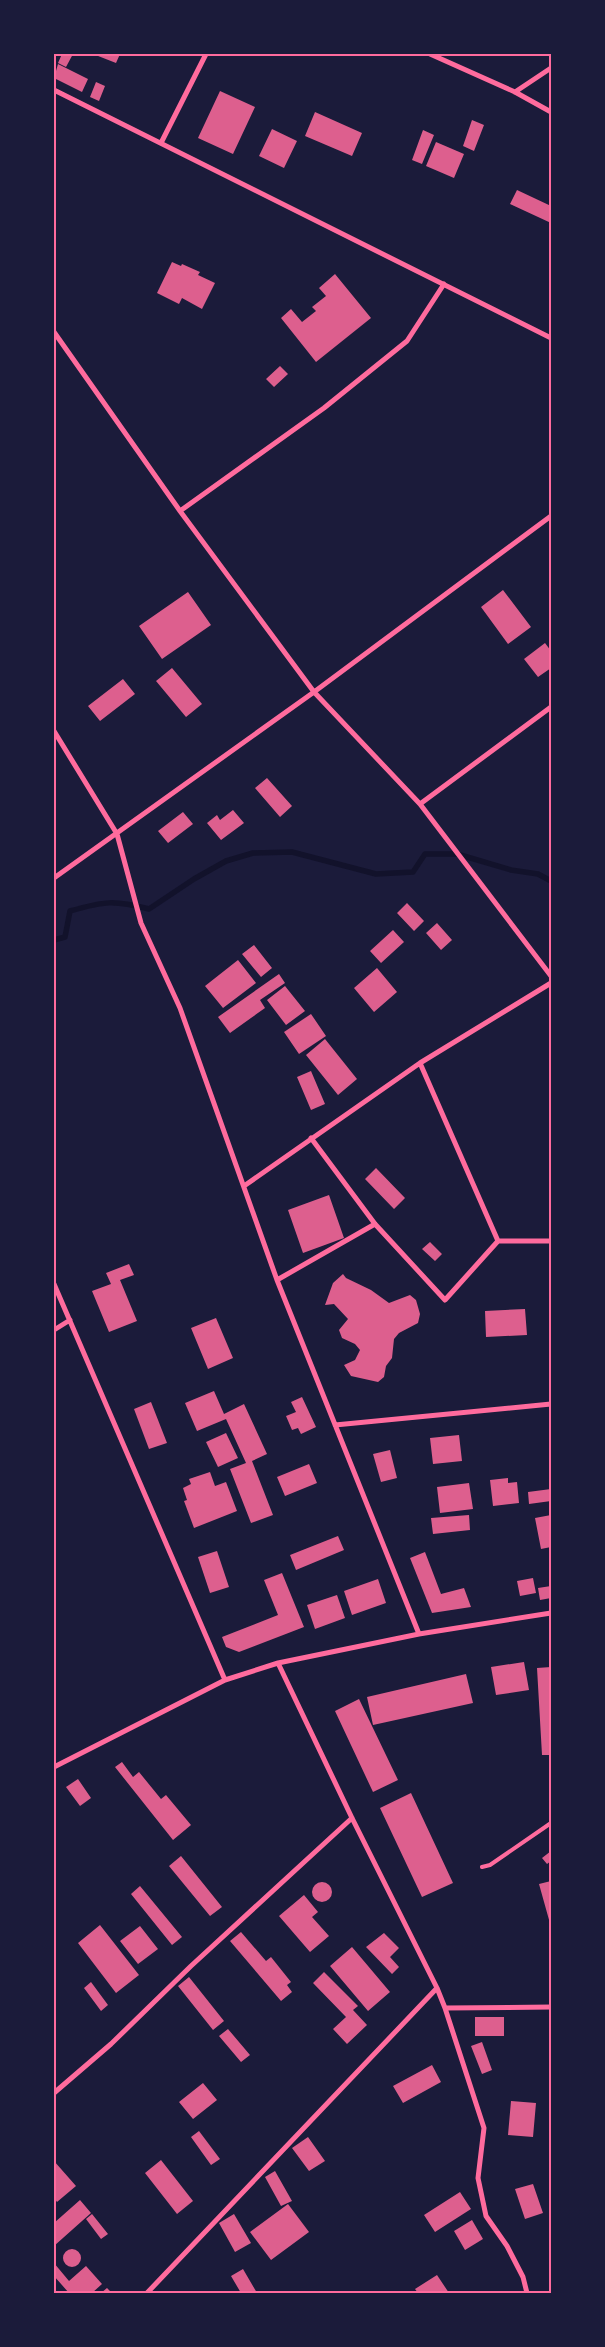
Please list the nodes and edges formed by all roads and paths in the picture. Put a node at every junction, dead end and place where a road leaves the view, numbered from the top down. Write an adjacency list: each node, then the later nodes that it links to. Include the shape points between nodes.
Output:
1 (206, 54): 7 (street)
2 (430, 54): 5 (street)
3 (551, 68): 5 (street)
4 (54, 90): 7 (street)
5 (515, 92): 6 (street)
6 (551, 112)
7 (161, 143): 8 (street)
8 (444, 284): 10 (street); 11 (street, via 407,341 324,408)
9 (54, 332): 11 (street)
10 (551, 338)
11 (180, 511): 13 (street)
12 (551, 516): 13 (street)
13 (314, 692): 16 (street); 17 (street)
14 (551, 707): 16 (street)
15 (54, 731): 17 (street)
16 (420, 804): 19 (street)
17 (117, 834): 18 (street); 23 (street, via 141,923 180,1008)
18 (54, 878)
19 (551, 976)
20 (551, 983): 21 (street)
21 (420, 1063): 22 (street); 25 (street)
22 (311, 1138): 23 (street); 24 (street)
23 (244, 1186): 27 (street)
24 (375, 1224): 25 (street, via 445,1300); 27 (street)
25 (498, 1241): 26 (street)
26 (551, 1241)
27 (277, 1280): 32 (street)
28 (54, 1284): 29 (street)
29 (70, 1320): 30 (street); 36 (street)
30 (54, 1330)
31 (551, 1404): 32 (street)
32 (335, 1425): 34 (street)
33 (551, 1613): 34 (street)
34 (419, 1634): 35 (street)
35 (278, 1663): 36 (street); 38 (street)
36 (225, 1680): 37 (street)
37 (54, 1767)
38 (352, 1818): 41 (street); 44 (street, via 111,2044)
39 (551, 1823): 40 (lane, via 490,1865)
40 (482, 1867)
41 (437, 1988): 43 (street); 45 (street)
42 (551, 2007): 43 (street)
43 (445, 2008): 46 (street, via 484,2128 478,2178 486,2216 507,2246)
44 (54, 2093)
45 (147, 2293)
46 (526, 2293)

